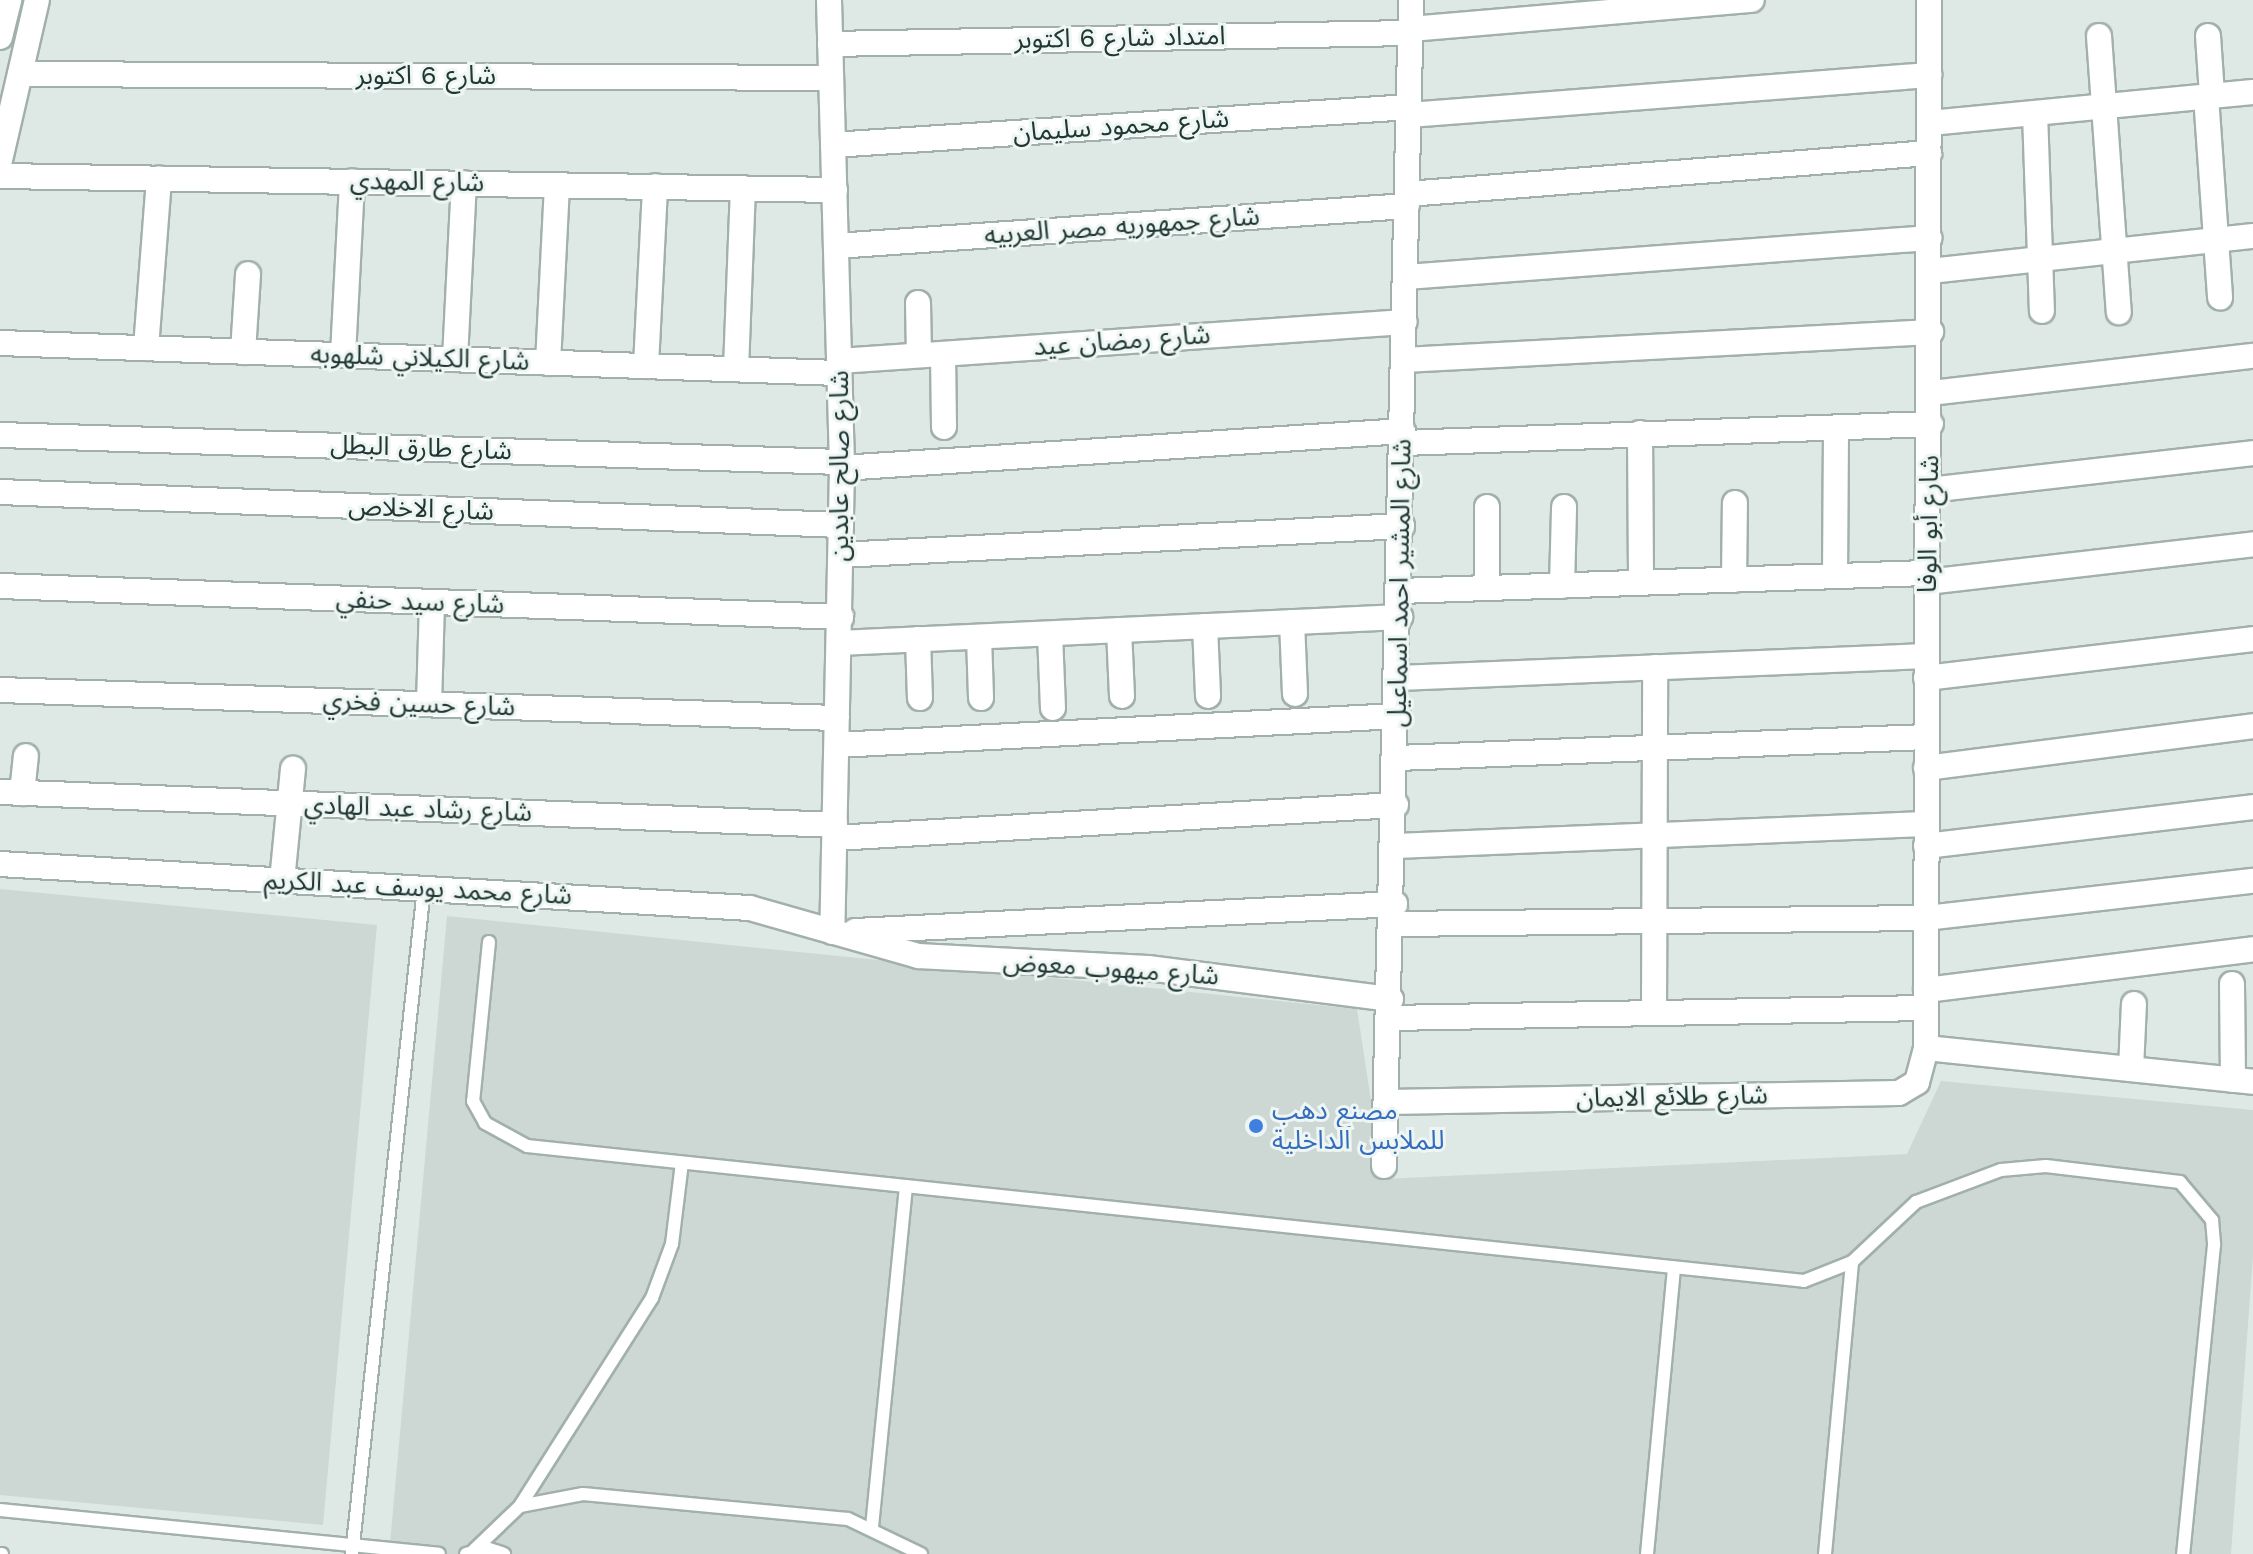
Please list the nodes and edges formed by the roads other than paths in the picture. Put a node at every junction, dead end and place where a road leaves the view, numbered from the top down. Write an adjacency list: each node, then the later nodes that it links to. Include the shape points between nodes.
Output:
1 (9, 0): 10 (street)
2 (37, 0): 12 (street)
3 (829, 0): 11 (street, شارع صالح عابدين)
4 (1411, 0): 7 (street, شارع المشير احمد اسماعيل)
5 (1752, 0): 7 (street, امتداد شارع 6 اكتوبر)
6 (1929, 0): 13 (street, شارع أبو الوفا)
7 (1410, 31): 11 (street, امتداد شارع 6 اكتوبر); 18 (street, شارع المشير احمد اسماعيل)
8 (2099, 36): 17 (street)
9 (2208, 36): 16 (street)
10 (0, 37)
11 (830, 44): 14 (street, شارع صالح عابدين)
12 (20, 74): 14 (street, شارع 6 اكتوبر); 23 (street)
13 (1929, 75): 18 (street, شارع محمود سليمان); 20 (street, شارع أبو الوفا)
14 (831, 78): 21 (street, شارع صالح عابدين)
15 (2253, 92): 16 (street)
16 (2209, 96): 17 (street); 35 (street)
17 (2104, 106): 19 (street); 37 (street)
18 (1409, 111): 21 (street, شارع محمود سليمان); 32 (street, شارع المشير احمد اسماعيل)
19 (2035, 113): 20 (street); 38 (street)
20 (1930, 123): 22 (street, شارع أبو الوفا)
21 (833, 145): 31 (street, شارع صالح عابدين)
22 (1929, 153): 32 (street, شارع جمهوريه مصر العربيه); 34 (street, شارع أبو الوفا)
23 (0, 160)
24 (0, 176): 25 (street, شارع المهدي)
25 (159, 178): 26 (street, شارع المهدي); 49 (street)
26 (352, 181): 27 (street, شارع المهدي); 52 (street)
27 (464, 183): 28 (street, شارع المهدي); 54 (street)
28 (557, 185): 29 (street, شارع المهدي); 56 (street)
29 (655, 186): 30 (street, شارع المهدي); 57 (street)
30 (743, 188): 31 (street, شارع المهدي); 59 (street)
31 (835, 190): 36 (street, شارع صالح عابدين)
32 (1407, 200): 36 (street, شارع جمهوريه مصر العربيه); 41 (street, شارع المشير احمد اسماعيل)
33 (2253, 236): 35 (street)
34 (1930, 238): 39 (street, شارع أبو الوفا); 41 (street)
35 (2216, 240): 37 (street); 42 (street)
36 (836, 246): 58 (street, شارع صالح عابدين)
37 (2114, 251): 38 (street); 45 (street)
38 (2040, 259): 39 (street); 44 (street)
39 (1930, 271): 47 (street, شارع أبو الوفا)
40 (248, 274): 50 (street)
41 (1406, 277): 46 (street, شارع المشير احمد اسماعيل)
42 (2220, 298)
43 (918, 303): 51 (street)
44 (2042, 311)
45 (2119, 312)
46 (1405, 322): 51 (street, شارع رمضان عيد); 55 (street, شارع المشير احمد اسماعيل)
47 (1931, 332): 55 (street); 60 (street, شارع أبو الوفا)
48 (0, 343): 49 (street, شارع الكيلاني شلهوبه)
49 (146, 348): 50 (street, شارع الكيلاني شلهوبه)
50 (243, 352): 52 (street, شارع الكيلاني شلهوبه)
51 (931, 354): 58 (street, شارع رمضان عيد); 62 (street)
52 (343, 355): 54 (street, شارع الكيلاني شلهوبه)
53 (2253, 356): 60 (street)
54 (455, 359): 56 (street, شارع الكيلاني شلهوبه)
55 (1404, 360): 66 (street, شارع المشير احمد اسماعيل)
56 (548, 363): 57 (street, شارع الكيلاني شلهوبه)
57 (646, 366): 59 (street, شارع الكيلاني شلهوبه)
58 (839, 367): 59 (street, شارع الكيلاني شلهوبه); 68 (street, شارع صالح عابدين)
59 (736, 369)
60 (1931, 393): 61 (street, شارع أبو الوفا)
61 (1931, 424): 63 (street, شارع طارق البطل); 69 (street, شارع أبو الوفا)
62 (944, 427)
63 (1836, 428): 64 (street, شارع طارق البطل); 78 (street)
64 (1640, 433): 66 (street, شارع طارق البطل); 81 (street)
65 (0, 435): 68 (street, شارع طارق البطل)
66 (1403, 437): 68 (street, شارع طارق البطل); 75 (street, شارع المشير احمد اسماعيل)
67 (2253, 453): 69 (street)
68 (842, 465): 74 (street, شارع صالح عابدين)
69 (1929, 490): 79 (street, شارع أبو الوفا)
70 (0, 492): 74 (street, شارع الاخلاص)
71 (1735, 503): 80 (street)
72 (1487, 507): 84 (street)
73 (1564, 507): 83 (street)
74 (841, 525): 77 (street, شارع صالح عابدين)
75 (1402, 526): 77 (street); 85 (street, شارع المشير احمد اسماعيل)
76 (2253, 544): 79 (street)
77 (841, 555): 87 (street, شارع صالح عابدين)
78 (1835, 576): 79 (street); 80 (street)
79 (1927, 578): 98 (street, شارع أبو الوفا)
80 (1734, 580): 81 (street)
81 (1641, 581): 83 (street)
82 (0, 586): 86 (street, شارع سيد حنفي)
83 (1562, 586): 84 (street)
84 (1487, 588): 85 (street)
85 (1400, 591): 88 (street, شارع المشير احمد اسماعيل)
86 (432, 603): 87 (street, شارع سيد حنفي); 106 (street)
87 (841, 617): 96 (street, شارع صالح عابدين)
88 (1400, 617): 89 (street); 99 (street, شارع المشير احمد اسماعيل)
89 (1292, 622): 90 (street); 101 (street)
90 (1205, 626): 91 (street); 103 (street)
91 (1119, 630): 92 (street); 102 (street)
92 (1050, 634): 93 (street); 107 (street)
93 (979, 637): 94 (street); 105 (street)
94 (918, 639): 96 (street); 104 (street)
95 (2253, 639): 98 (street)
96 (839, 643): 109 (street, شارع صالح عابدين)
97 (1655, 667): 98 (street); 99 (street); 113 (street)
98 (1926, 667): 111 (street, شارع أبو الوفا)
99 (1399, 678): 108 (street, شارع المشير احمد اسماعيل)
100 (0, 690): 106 (street, شارع حسين فخري)
101 (1295, 694)
102 (1122, 696)
103 (1208, 696)
104 (920, 698)
105 (981, 698)
106 (429, 704): 109 (street, شارع حسين فخري)
107 (1053, 708)
108 (1398, 716): 112 (street); 115 (street, شارع المشير احمد اسماعيل)
109 (837, 718): 112 (street, شارع صالح عابدين)
110 (2253, 726): 116 (street)
111 (1926, 737): 113 (street); 116 (street, شارع أبو الوفا)
112 (837, 745): 122 (street, شارع صالح عابدين)
113 (1658, 748): 115 (street); 123 (street)
114 (26, 756): 118 (street)
115 (1397, 758): 120 (street, شارع المشير احمد اسماعيل)
116 (1926, 768): 124 (street, شارع أبو الوفا)
117 (293, 769): 119 (street)
118 (11, 793): 119 (street, شارع رشاد عبد الهادي)
119 (289, 804): 122 (street, شارع رشاد عبد الهادي); 127 (street)
120 (1396, 805): 122 (street, شارع رشاد عبد الهادي); 125 (street, شارع المشير احمد اسماعيل)
121 (2253, 807): 124 (street)
122 (835, 831): 133 (street, شارع صالح عابدين)
123 (1656, 835): 124 (street); 125 (street); 132 (street)
124 (1926, 835): 131 (street, شارع أبو الوفا)
125 (1396, 846): 130 (street, شارع المشير احمد اسماعيل)
126 (0, 864): 127 (street, شارع محمد يوسف عبد الكريم)
127 (282, 881): 129 (street, شارع محمد يوسف عبد الكريم)
128 (2253, 881): 131 (street)
129 (424, 888): 133 (street, شارع محمد يوسف عبد الكريم, via 764,909); 153 (lane)
130 (1395, 914): 132 (street); 133 (street); 139 (street, شارع المشير احمد اسماعيل)
131 (1926, 918): 132 (street); 137 (street, شارع أبو الوفا)
132 (1655, 921): 140 (street)
133 (832, 932): 139 (street, شارع ميهوب معوض, via 918,956 1148,968)
134 (489, 942): 145 (lane, via 470,1077 485,1123 527,1146)
135 (2253, 949): 137 (street, شارع ميهوب معوض)
136 (2232, 984): 143 (street)
137 (1926, 999): 140 (street, شارع ميهوب معوض); 141 (street, شارع أبو الوفا)
138 (2134, 1004): 142 (street)
139 (1391, 1008): 140 (street, شارع ميهوب معوض); 144 (street, شارع المشير احمد اسماعيل)
140 (1654, 1013)
141 (1926, 1048): 142 (street); 144 (street, شارع طلائع الايمان, via 1917,1082 1899,1093)
142 (2131, 1069): 143 (street)
143 (2243, 1081)
144 (1387, 1102): 146 (street, شارع المشير احمد اسماعيل)
145 (682, 1163): 147 (lane); 150 (lane, via 672,1244 652,1298)
146 (1384, 1166)
147 (906, 1187): 149 (lane); 152 (lane)
148 (1852, 1262): 149 (lane, via 1804,1281); 159 (lane); 160 (lane, via 1916,1202 2001,1170 2046,1166 2156,1176 2200,1197 2212,1220 2214,1245)
149 (1674, 1268): 158 (lane)
150 (520, 1506): 152 (lane, via 583,1494 821,1515); 154 (lane)
151 (0, 1510): 153 (lane)
152 (872, 1527): 157 (lane)
153 (353, 1550): 155 (lane)
154 (470, 1552): 156 (lane)
155 (439, 1554)
156 (504, 1554)
157 (921, 1554)
158 (1647, 1554)
159 (1825, 1554)
160 (2183, 1554)

